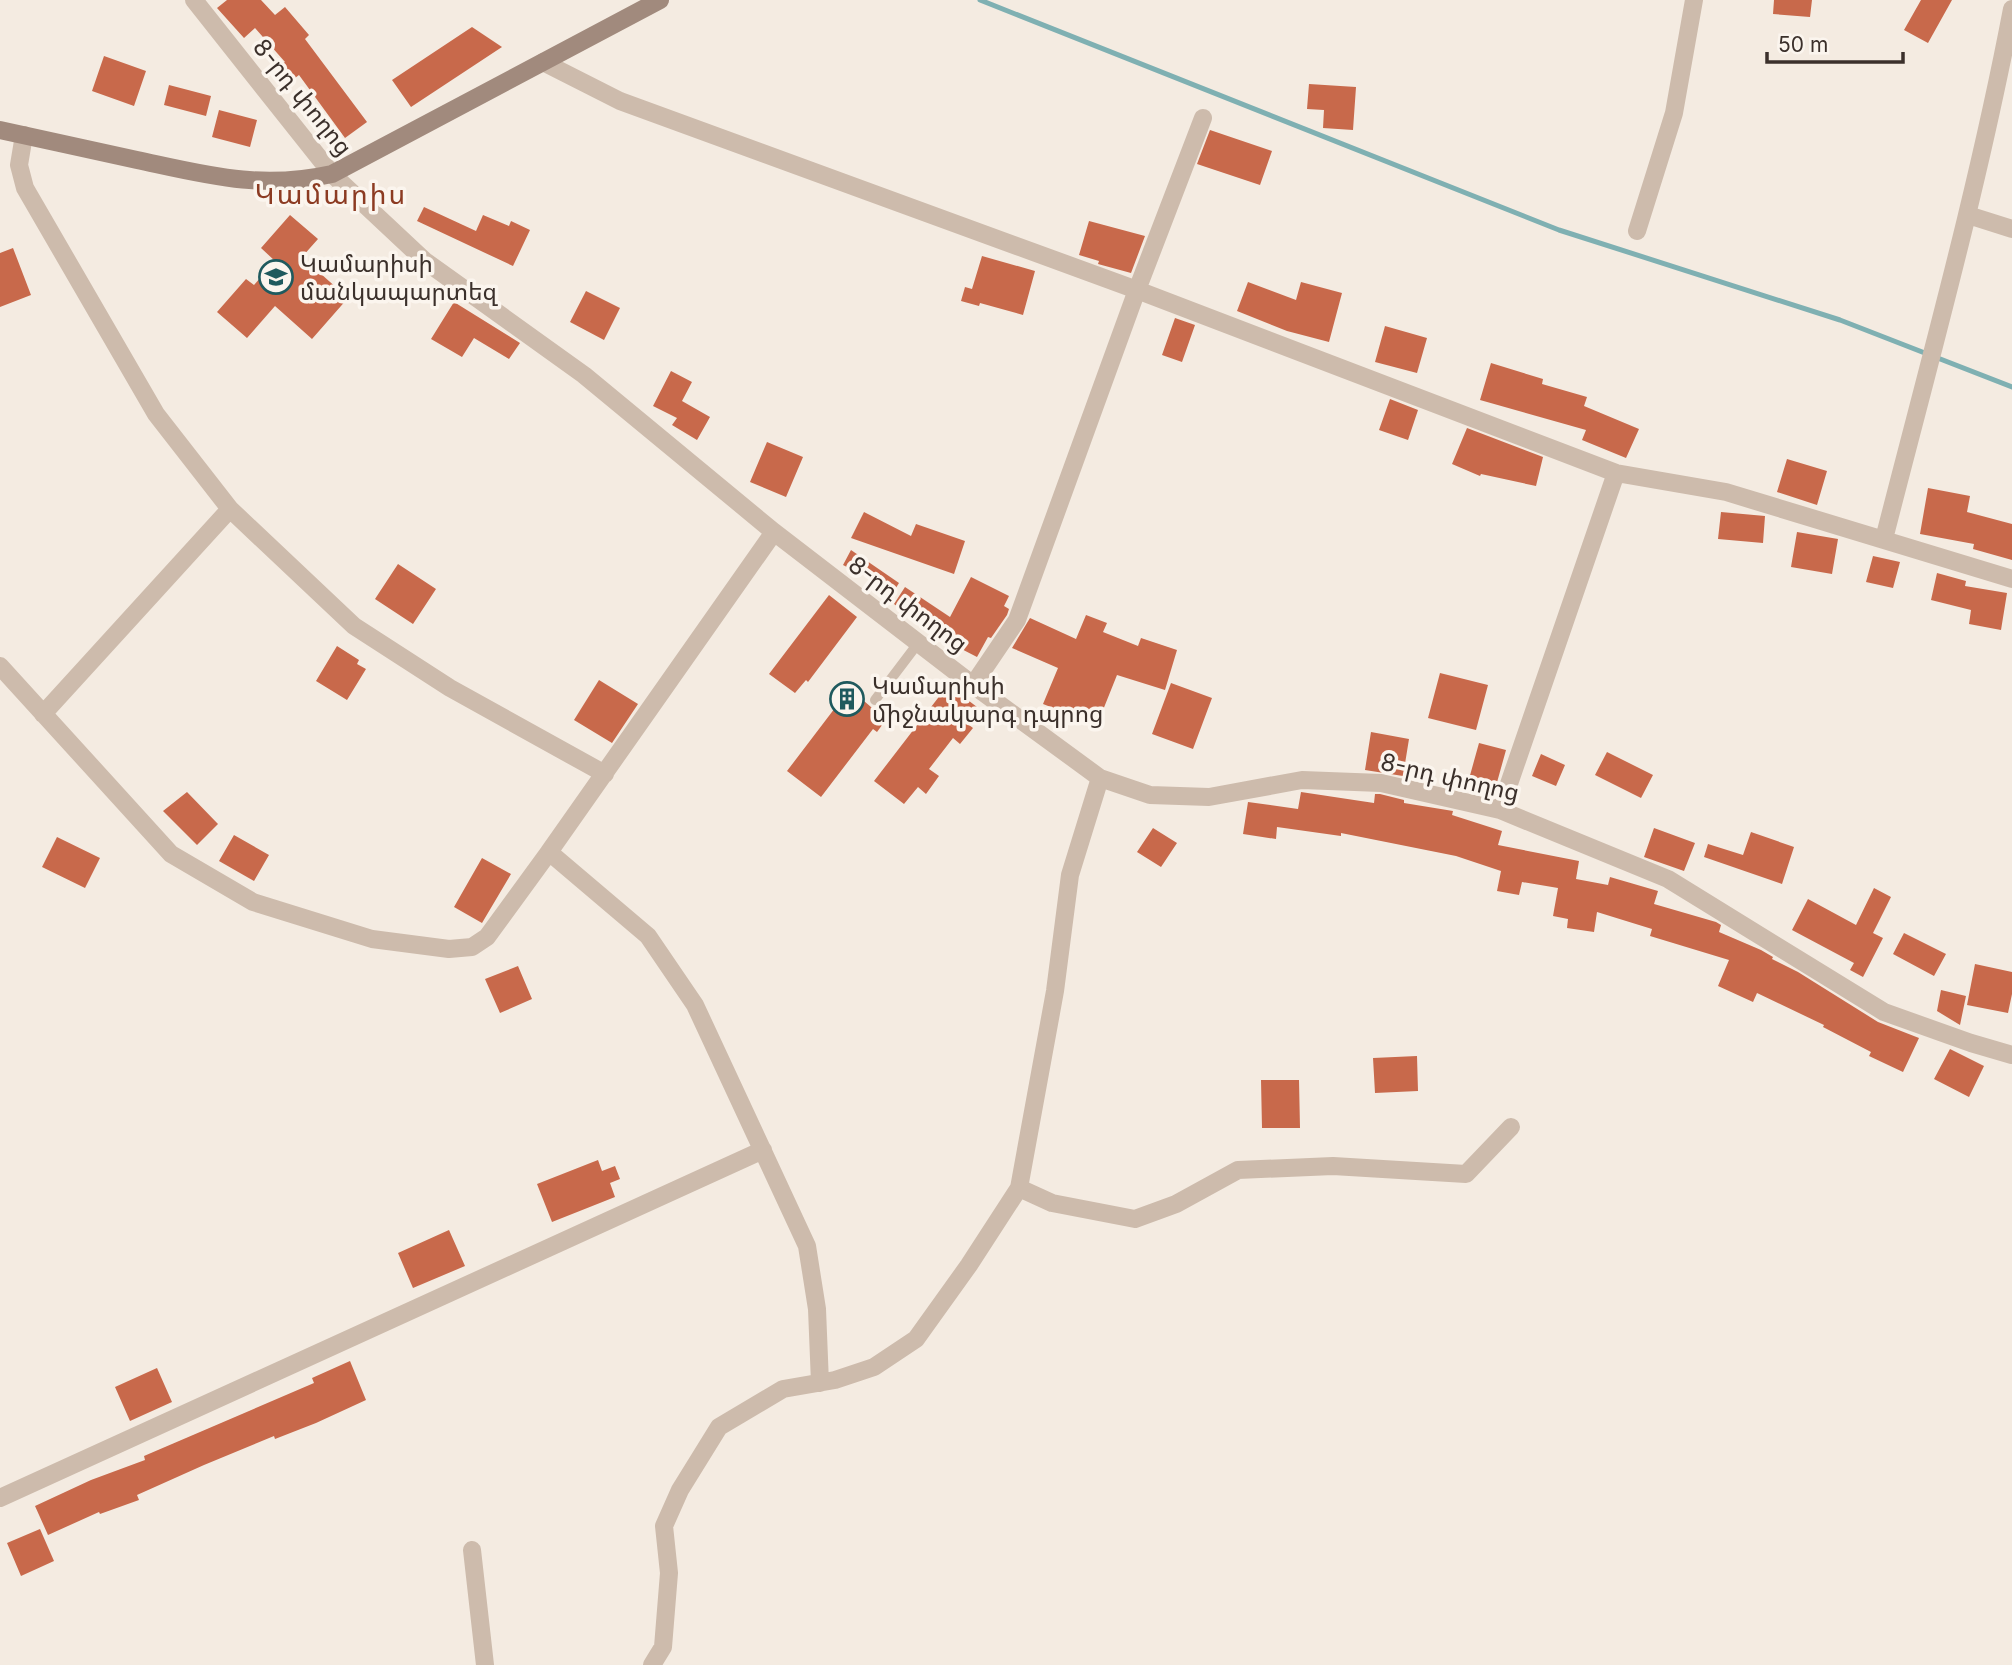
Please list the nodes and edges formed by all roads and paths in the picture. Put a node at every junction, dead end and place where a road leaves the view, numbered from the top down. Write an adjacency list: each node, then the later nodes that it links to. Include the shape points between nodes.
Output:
1 (194, 0): 10 (street, 8-րդ փողոց)
2 (660, 0): 5 (main road)
3 (1694, 0): 13 (street, via 1674,113)
4 (2012, 9): 6 (street)
5 (542, 62): 10 (main road); 14 (street, via 620,101)
6 (2005, 86): 11 (street)
7 (1203, 118): 14 (street)
8 (0, 130): 9 (main road)
9 (24, 135): 10 (main road, via 219,178 277,183); 16 (street, via 19,165 25,188 156,414)
10 (332, 174): 17 (street, 8-րդ փողոց, via 425,261 584,375)
11 (1968, 215): 12 (street); 18 (street)
12 (2012, 229)
13 (1637, 231)
14 (1137, 290): 15 (street); 22 (street, via 1017,620)
15 (1616, 473): 18 (street, via 1726,492); 27 (street)
16 (230, 509): 24 (street); 25 (street, via 354,626 450,688)
17 (774, 533): 20 (street, 8-րդ փողոց); 25 (street)
18 (1884, 540): 19 (street)
19 (2012, 579)
20 (919, 642): 22 (street, 8-րդ փողոց); 23 (lane)
21 (0, 666): 24 (street)
22 (973, 685): 26 (street, 8-րդ փողոց)
23 (875, 700)
24 (43, 715): 28 (street, via 171,854 253,902 372,939 449,949 472,947 487,937)
25 (605, 774): 28 (street)
26 (1100, 778): 27 (street, 8-րդ փողոց, via 1150,795 1209,797 1302,780 1381,783); 32 (street, via 1070,875 1055,991)
27 (1500, 810): 29 (street, 8-րդ փողոց, via 1668,879 1884,1012)
28 (549, 852): 31 (street, via 648,936 695,1005)
29 (2012, 1055)
30 (1511, 1127): 32 (street, via 1466,1174 1334,1166 1238,1170 1176,1204 1135,1219 1052,1202)
31 (763, 1150): 33 (street, via 807,1246 817,1309); 34 (street)
32 (1019, 1188): 33 (street, via 916,1339 874,1367)
33 (820, 1382): 37 (street, via 783,1389 719,1427 680,1490 664,1526 669,1573 663,1647)
34 (0, 1498)
35 (472, 1550): 36 (street)
36 (485, 1665)
37 (652, 1665)

